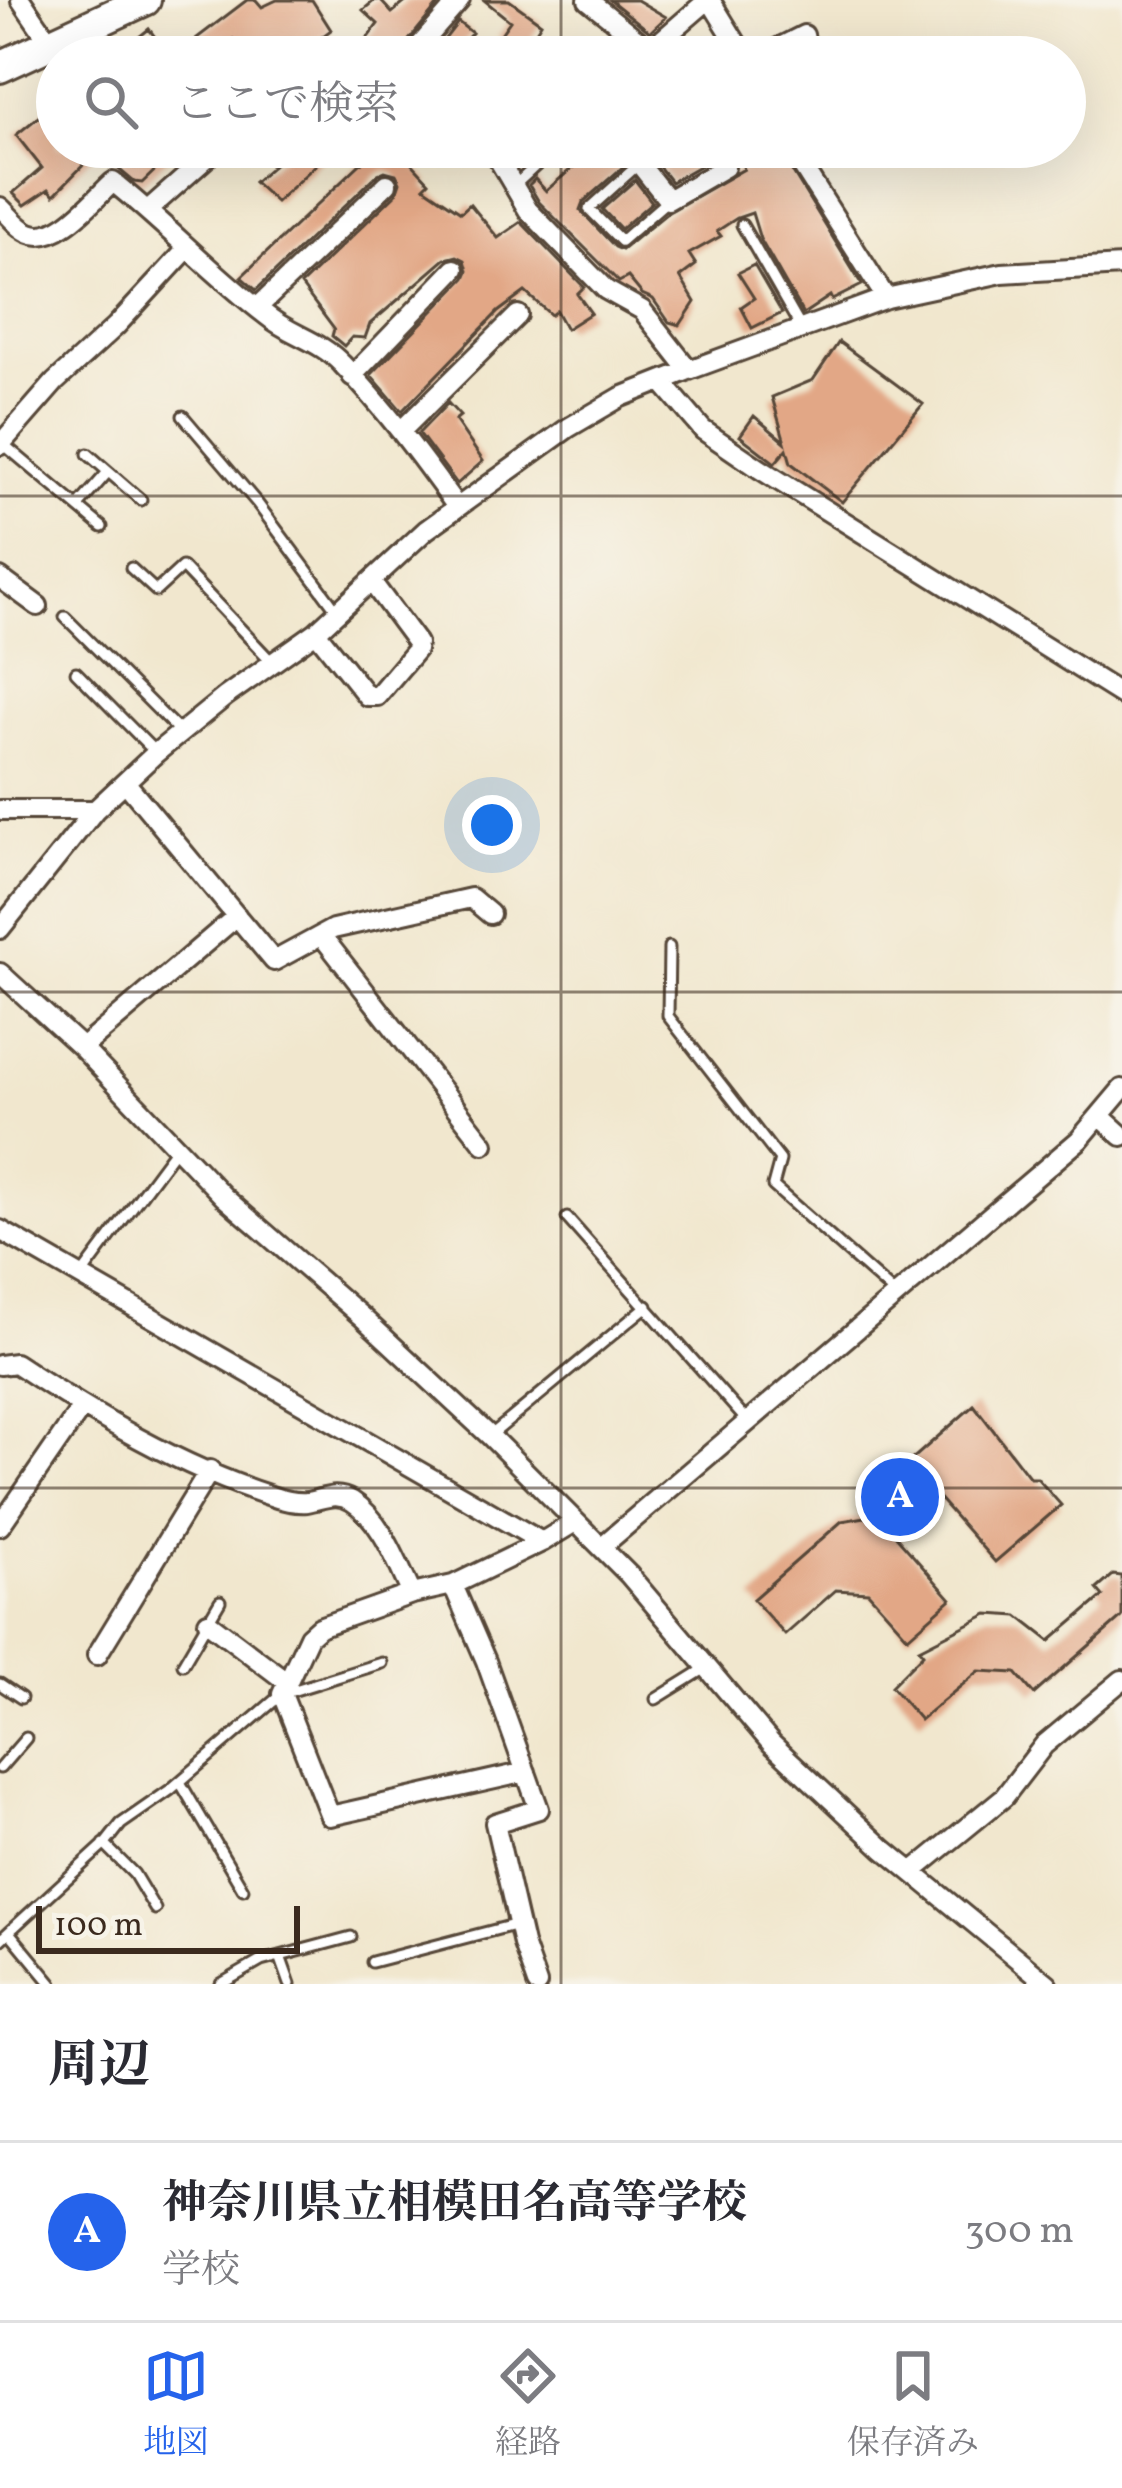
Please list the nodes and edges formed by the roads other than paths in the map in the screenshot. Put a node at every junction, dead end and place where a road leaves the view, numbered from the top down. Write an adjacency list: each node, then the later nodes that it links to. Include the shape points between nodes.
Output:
1 (21, 0): 7 (street)
2 (145, 0): 8 (main road)
3 (461, 0): 4 (street); 9 (street)
4 (476, 0)
5 (588, 0): 10 (street)
6 (709, 0): 11 (street); 12 (street)
7 (46, 36)
8 (62, 36)
9 (429, 36)
10 (630, 36)
11 (670, 36)
12 (732, 36)
13 (36, 48): 14 (main road)
14 (0, 67)
15 (195, 168): 26 (street)
16 (503, 168): 23 (street)
17 (533, 168): 23 (lane)
18 (634, 168): 24 (lane, via 589,208 621,241)
19 (645, 168): 24 (street)
20 (722, 168): 24 (street)
21 (803, 168): 31 (street)
22 (387, 184): 32 (street)
23 (514, 186): 35 (street, via 606,290 642,310)
24 (668, 200)
25 (0, 206): 26 (street, via 41,236 113,182)
26 (148, 210): 28 (street)
27 (742, 225): 34 (lane)
28 (188, 248): 32 (street); 40 (street)
29 (1122, 266): 31 (street, via 1001,273)
30 (455, 269): 36 (street)
31 (886, 298): 34 (street)
32 (257, 308): 36 (street, via 322,345)
33 (518, 315): 39 (street)
34 (801, 328): 35 (street)
35 (689, 370): 37 (street)
36 (352, 376): 39 (street)
37 (662, 382): 45 (street, via 568,428); 56 (street, via 704,430 760,469)
38 (183, 416): 51 (lane)
39 (400, 431): 45 (street)
40 (1, 444): 44 (lane)
41 (88, 454): 42 (lane)
42 (108, 472): 43 (lane); 44 (lane)
43 (141, 500)
44 (78, 506): 46 (lane)
45 (457, 507): 49 (street)
46 (102, 527)
47 (131, 568): 54 (lane, via 156,591 182,567)
48 (0, 578): 50 (street)
49 (370, 581): 51 (street); 53 (street, via 417,643 377,696 367,696)
50 (38, 606)
51 (338, 613): 53 (street)
52 (65, 617): 57 (lane)
53 (316, 632): 54 (street)
54 (272, 662): 57 (street)
55 (76, 672): 58 (lane)
56 (1122, 695)
57 (180, 733): 58 (street)
58 (157, 753): 59 (street)
59 (126, 783): 61 (street); 63 (street)
60 (0, 810): 61 (street)
61 (95, 810): 64 (street)
62 (490, 914): 65 (street, via 471,898)
63 (237, 916): 65 (street, via 274,961); 68 (street)
64 (0, 928)
65 (322, 936): 72 (street)
66 (669, 947): 77 (lane, via 668,1016 780,1160 773,1186)
67 (0, 974): 68 (street)
68 (82, 1048): 73 (street)
69 (1122, 1089): 70 (street)
70 (1101, 1118): 71 (street); 77 (street)
71 (1122, 1136)
72 (484, 1144)
73 (177, 1148): 76 (lane); 82 (street)
74 (567, 1218): 78 (lane)
75 (0, 1230): 76 (street)
76 (81, 1276): 86 (street)
77 (896, 1295): 81 (street)
78 (647, 1306): 81 (lane); 82 (lane)
79 (0, 1365): 80 (street, via 15,1363)
80 (82, 1407): 83 (street); 85 (street)
81 (748, 1422): 87 (street)
82 (490, 1436): 84 (street)
83 (210, 1470): 89 (street, via 302,1503 348,1498 366,1512); 92 (street)
84 (575, 1522): 86 (street); 87 (street)
85 (0, 1526)
86 (542, 1542): 88 (street)
87 (601, 1547): 95 (street)
88 (453, 1585): 89 (street); 103 (street)
89 (412, 1594): 98 (street, via 319,1627)
90 (220, 1601): 91 (lane)
91 (208, 1622): 94 (lane); 98 (street)
92 (97, 1655)
93 (382, 1663): 98 (lane)
94 (183, 1664)
95 (706, 1668): 100 (lane); 106 (street, via 771,1743)
96 (1122, 1680): 106 (street, via 1044,1745 1004,1797)
97 (0, 1684): 99 (lane)
98 (284, 1687): 103 (street, via 330,1816); 104 (lane)
99 (21, 1698)
100 (656, 1700)
101 (26, 1738): 102 (lane)
102 (0, 1768)
103 (526, 1772): 109 (street, via 539,1809 496,1822)
104 (180, 1782): 105 (lane); 107 (lane)
105 (104, 1844): 108 (lane); 110 (lane)
106 (912, 1872): 118 (street)
107 (243, 1889)
108 (155, 1910)
109 (518, 1924): 113 (lane); 117 (street)
110 (4, 1936): 114 (lane)
111 (351, 1936): 112 (lane)
112 (280, 1956): 115 (lane); 116 (lane)
113 (372, 1962)
114 (52, 1984)
115 (221, 1984)
116 (290, 1984)
117 (537, 1984)
118 (1048, 1984)

